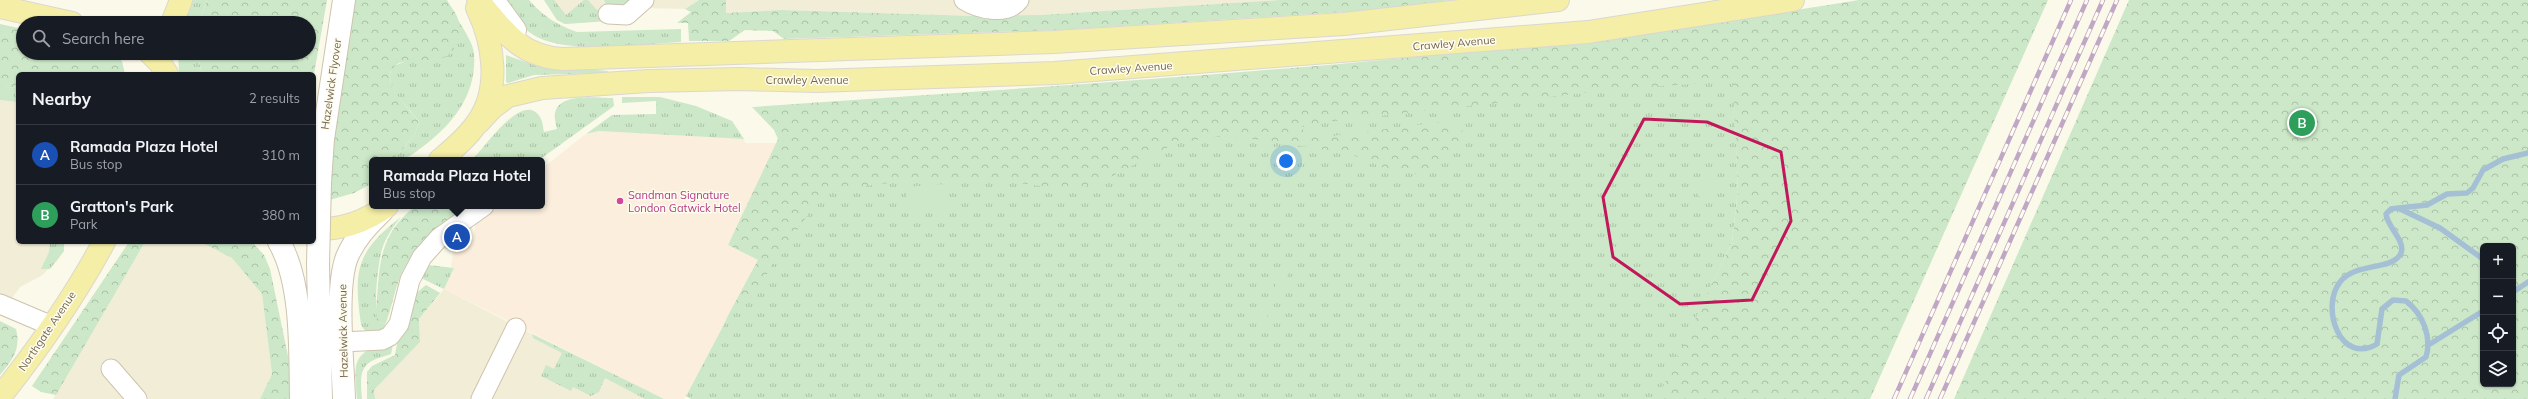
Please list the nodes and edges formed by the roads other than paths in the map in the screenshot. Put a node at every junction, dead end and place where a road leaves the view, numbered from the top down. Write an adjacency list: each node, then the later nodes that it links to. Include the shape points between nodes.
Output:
1 (181, 0): 14 (main road)
2 (344, 0): 38 (street, Hazelwick Flyover, bridge, via 323,139 318,264)
3 (473, 0): 20 (main road, via 488,32 492,65 489,97)
4 (478, 0): 15 (main road, via 510,37 536,55 556,58)
5 (493, 0): 15 (street, via 513,27 535,45 558,54)
6 (644, 0): 12 (street, via 627,15)
7 (964, 0): 8 (street, via 977,7 994,9 1011,7)
8 (1019, 0)
9 (1558, 0): 15 (main road, via 1344,24 1054,42)
10 (1793, 0): 20 (main road, Crawley Avenue, via 1588,32 1055,73 816,81 648,80 542,88 508,96)
11 (0, 7): 13 (main road)
12 (608, 14)
13 (40, 16)
14 (175, 16)
15 (605, 58)
16 (157, 60): 18 (main road)
17 (167, 60): 19 (main road)
18 (167, 72)
19 (168, 72)
20 (478, 123): 21 (main road)
21 (443, 157)
22 (382, 209): 25 (main road, Hazelwick Avenue, via 358,223 338,228)
23 (384, 209): 33 (street, Hazelwick Avenue, via 358,238 345,262 342,285)
24 (480, 209): 33 (street, via 439,238 422,257 410,280 399,324 390,336 382,340)
25 (316, 229)
26 (103, 244): 29 (main road, Northgate Avenue)
27 (110, 244): 29 (main road, Northgate Avenue)
28 (280, 244): 37 (street, via 288,263 299,319)
29 (92, 264): 31 (main road, Northgate Avenue)
30 (0, 304): 31 (street)
31 (52, 326): 35 (main road, Northgate Avenue)
32 (516, 328): 40 (street)
33 (342, 342): 39 (street, Hazelwick Avenue)
34 (111, 369): 36 (street)
35 (0, 397)
36 (137, 399)
37 (301, 399)
38 (322, 399)
39 (344, 399)
40 (481, 399)

